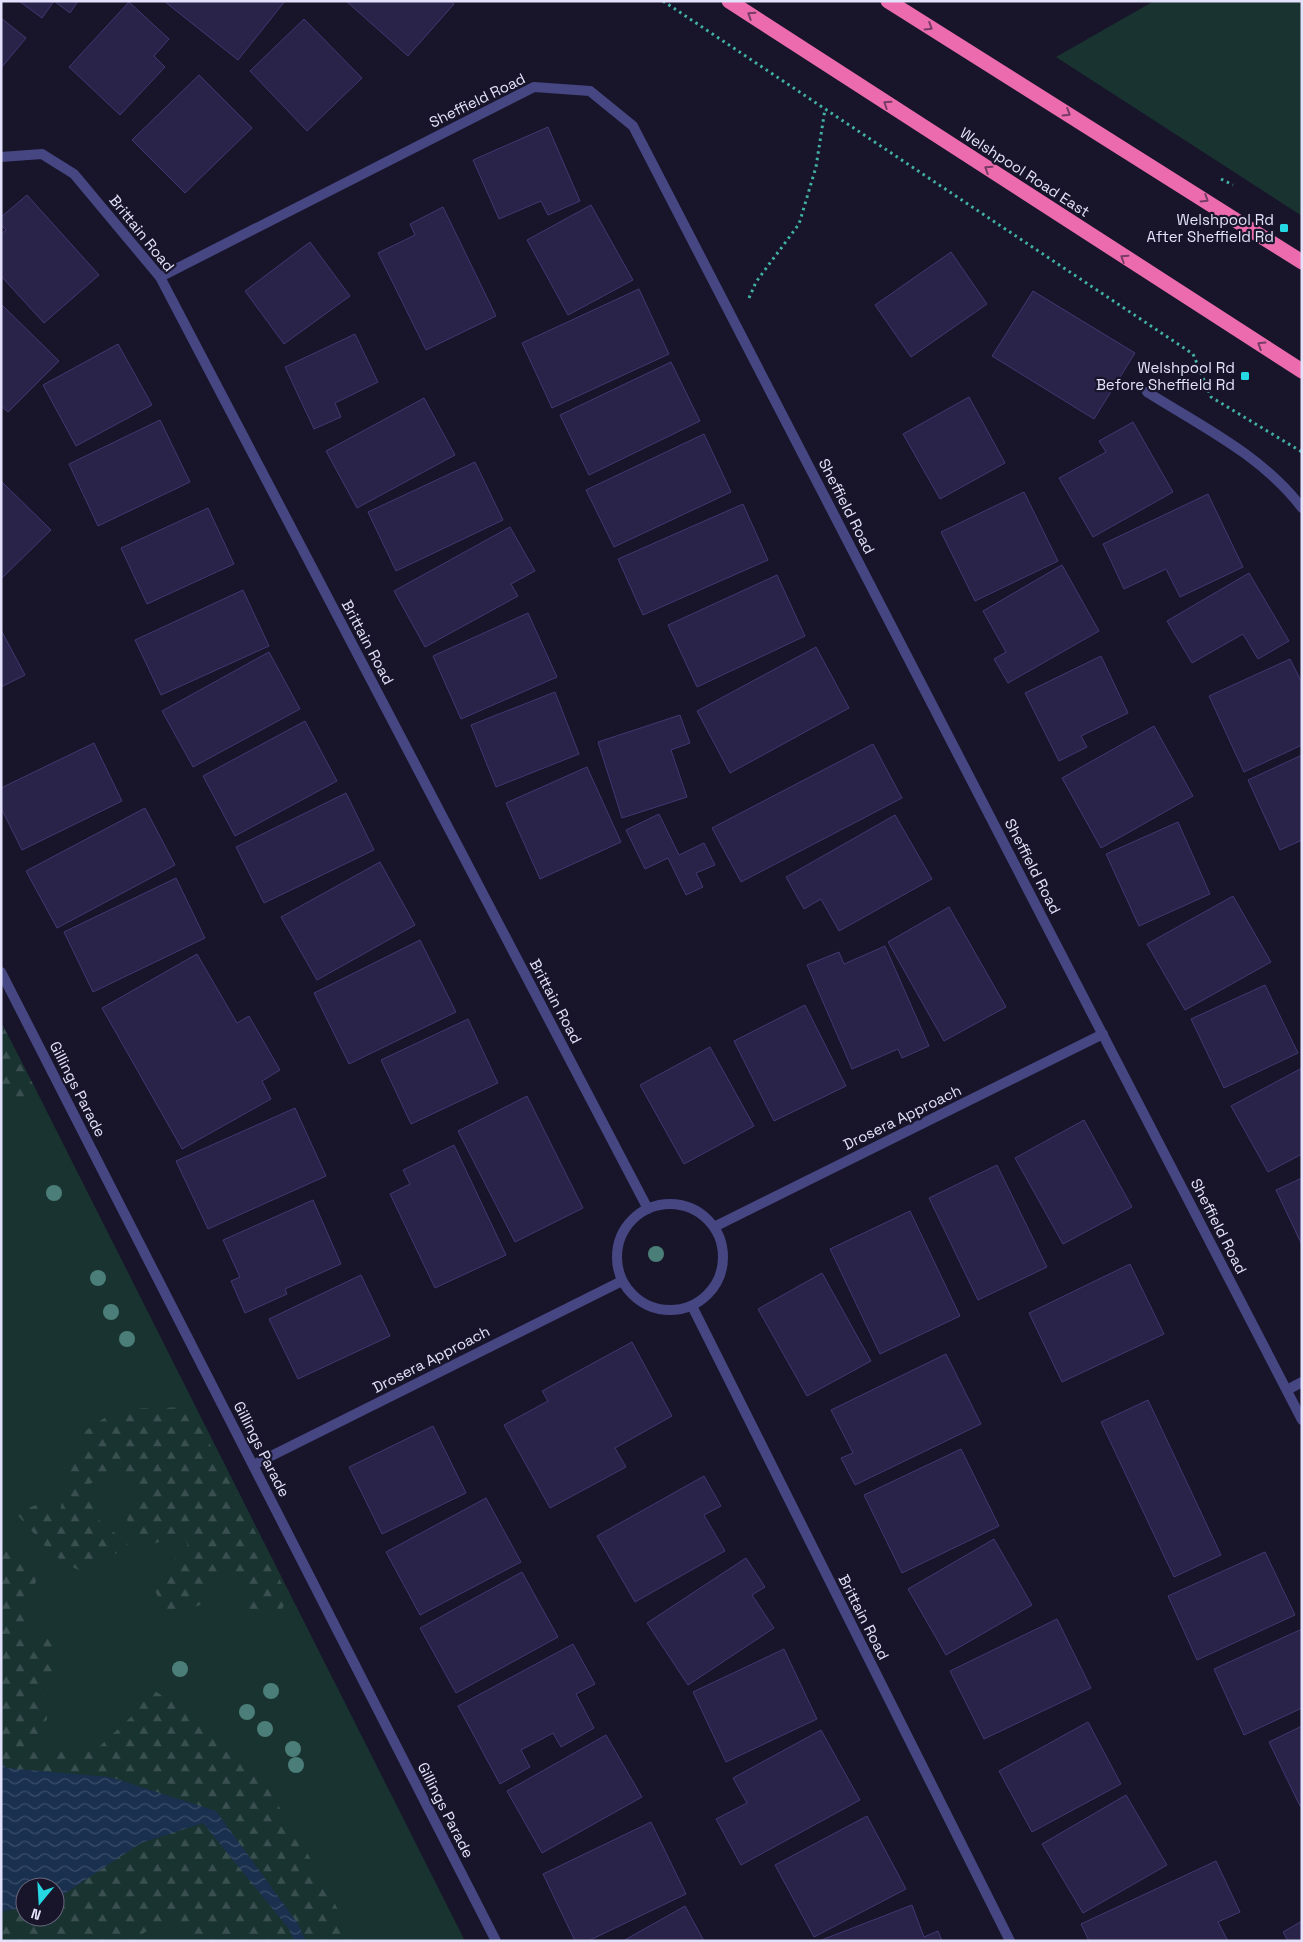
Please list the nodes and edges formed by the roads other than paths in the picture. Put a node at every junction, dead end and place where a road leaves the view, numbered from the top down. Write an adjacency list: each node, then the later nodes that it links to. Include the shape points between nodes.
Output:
1 (729, 1): 6 (highway, Welshpool Road East, one-way to 1)
2 (888, 1): 4 (highway, one-way to 4)
3 (1, 158): 5 (street, Brittain Road, via 42,154 74,174)
4 (1302, 262)
5 (160, 277): 10 (street, Sheffield Road, via 534,87 590,91 632,126); 11 (street, Brittain Road)
6 (1302, 371)
7 (1147, 392): 8 (street, via 1248,454 1290,491)
8 (1302, 508)
9 (1, 972): 18 (street, Gillings Parade)
10 (1103, 1034): 12 (street, Drosera Approach); 16 (street, Sheffield Road)
11 (648, 1209): 12 (street, via 678,1204 698,1212); 13 (street, via 633,1219 622,1234 617,1255)
12 (714, 1227): 14 (street, via 723,1250 722,1272 710,1292)
13 (622, 1281): 14 (street, via 647,1305 669,1310); 18 (street, Drosera Approach)
14 (692, 1306): 20 (street, Brittain Road)
15 (1302, 1382): 16 (street)
16 (1287, 1390): 17 (street, Sheffield Road)
17 (1302, 1420)
18 (253, 1465): 19 (street, Gillings Parade)
19 (496, 1941)
20 (1010, 1941)

